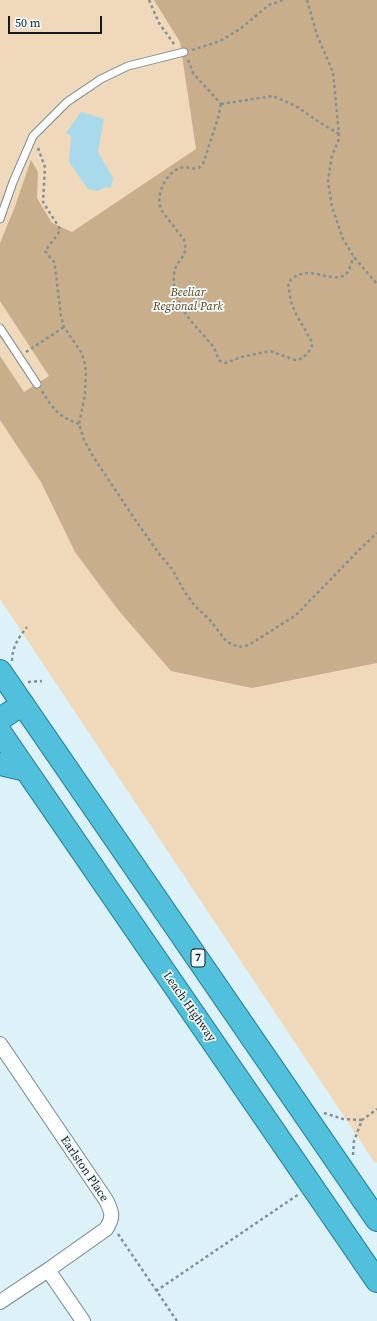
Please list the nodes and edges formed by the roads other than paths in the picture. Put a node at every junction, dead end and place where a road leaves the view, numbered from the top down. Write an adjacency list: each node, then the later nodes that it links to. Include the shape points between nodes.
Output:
1 (184, 52): 2 (lane, via 128,66 101,79 67,102 33,136)
2 (0, 219)
3 (0, 328): 4 (lane)
4 (37, 384)
5 (10, 685): 6 (highway); 11 (highway, 7)
6 (0, 719)
7 (0, 732): 9 (highway, Leach Highway)
8 (0, 764): 9 (highway)
9 (26, 770): 12 (highway, Leach Highway)
10 (0, 1044): 13 (street, Earlston Place, via 106,1200 112,1215 106,1230)
11 (375, 1216): 12 (highway)
12 (344, 1233): 14 (highway, Leach Highway)
13 (48, 1270): 15 (street); 16 (street)
14 (377, 1281)
15 (0, 1302)
16 (83, 1321)

